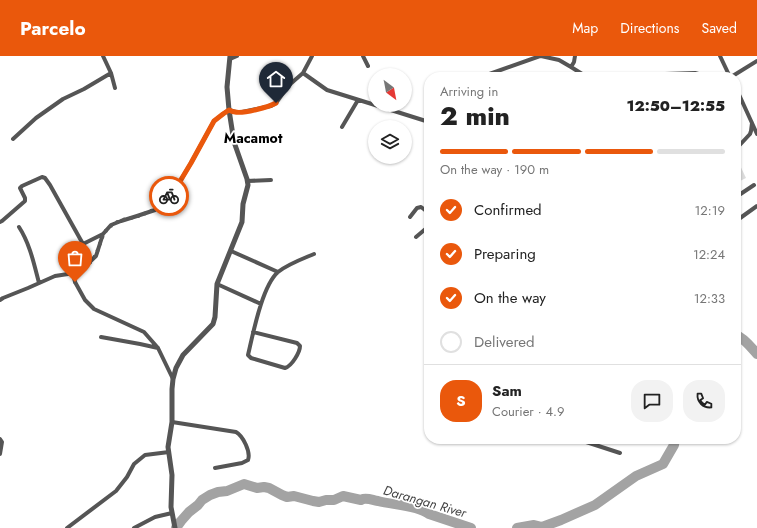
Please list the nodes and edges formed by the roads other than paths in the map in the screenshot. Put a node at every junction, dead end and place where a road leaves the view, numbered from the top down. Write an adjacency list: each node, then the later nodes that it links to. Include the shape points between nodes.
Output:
1 (103, 56): 16 (street)
2 (237, 56): 8 (street)
3 (312, 56): 17 (street)
4 (363, 56): 10 (street)
5 (541, 56): 11 (street, via 559,60); 12 (street)
6 (575, 56): 11 (street)
7 (720, 56): 14 (street)
8 (230, 57): 22 (street, via 227,87)
9 (757, 61): 15 (street)
10 (368, 66)
11 (571, 67): 13 (street)
12 (495, 72)
13 (579, 72)
14 (728, 72)
15 (739, 72)
16 (111, 73): 18 (street); 28 (street, via 63,98)
17 (303, 73): 20 (street, via 327,90); 22 (street, via 271,106 242,112)
18 (115, 88)
19 (741, 99): 25 (street)
20 (358, 100): 21 (street); 26 (street)
21 (368, 103)
22 (229, 110): 31 (street, via 234,142); 41 (street, via 214,121 179,183 164,202 154,210 111,226)
23 (397, 112): 24 (street)
24 (424, 120)
25 (752, 122): 27 (street); 29 (street, via 750,134)
26 (342, 127)
27 (757, 134)
28 (13, 139)
29 (741, 144)
30 (271, 180): 31 (street)
31 (247, 181): 43 (street, via 242,222)
32 (754, 186): 33 (street)
33 (741, 193)
34 (757, 206): 37 (street)
35 (424, 209): 36 (street, via 417,208)
36 (410, 217)
37 (741, 217)
38 (0, 222): 41 (street, via 24,201 20,188 22,186 45,178 83,244)
39 (19, 227): 47 (street, via 28,245)
40 (424, 231): 42 (street)
41 (103, 234): 46 (street, via 96,256 84,268)
42 (416, 238)
43 (230, 251): 45 (street); 48 (street)
44 (314, 254): 45 (street)
45 (278, 272): 50 (street, via 268,285)
46 (73, 274): 47 (street, via 55,276); 53 (street, via 85,300 94,309 144,332)
47 (39, 282): 49 (street)
48 (217, 284): 50 (street); 54 (street, via 213,324 184,355)
49 (0, 300)
50 (261, 304): 51 (street)
51 (253, 332): 51 (street, via 297,343 300,350 290,366 285,368 251,358 248,355)
52 (100, 337): 53 (street)
53 (158, 348): 54 (street)
54 (173, 379): 55 (street)
55 (172, 422): 58 (street); 61 (street, via 240,434 245,443 248,460)
56 (0, 440): 60 (street)
57 (592, 444): 59 (street)
58 (169, 452): 62 (street); 63 (street, via 145,455 134,464 116,491)
59 (620, 453)
60 (0, 454)
61 (215, 468)
62 (172, 516): 64 (street, via 155,517); 65 (street)
63 (67, 528)
64 (134, 528)
65 (175, 528)

